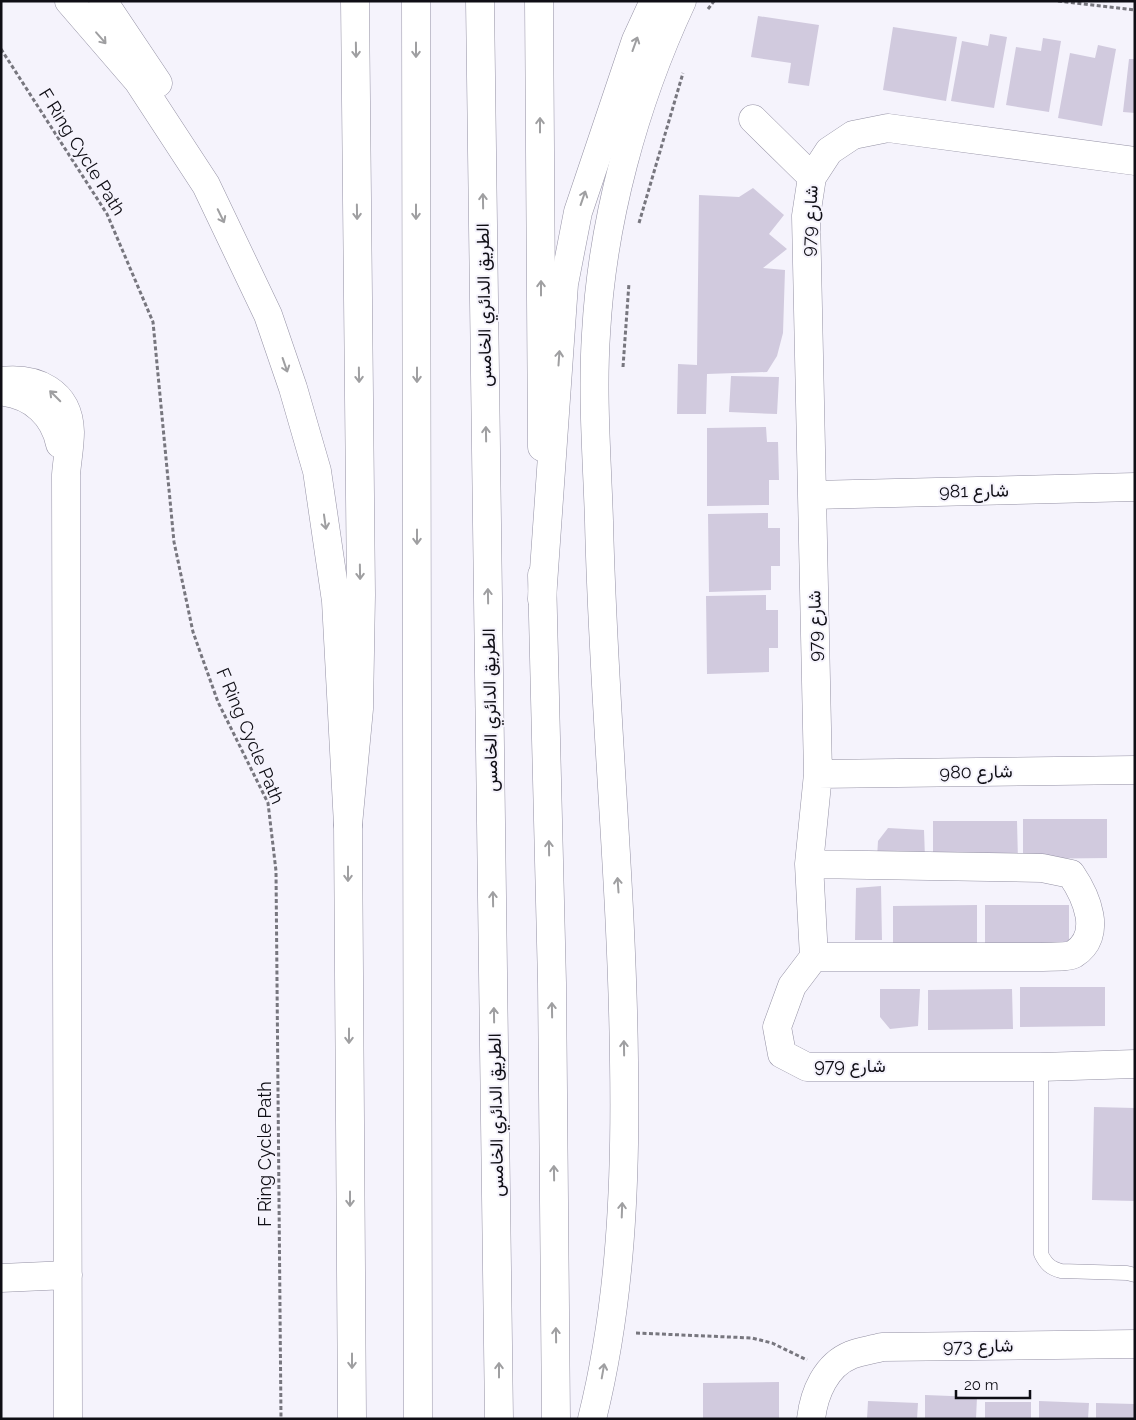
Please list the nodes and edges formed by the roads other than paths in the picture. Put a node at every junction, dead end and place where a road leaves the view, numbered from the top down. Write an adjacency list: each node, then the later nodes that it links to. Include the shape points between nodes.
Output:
1 (69, 1): 12 (main road, one-way to 12, via 138,81)
2 (103, 1): 12 (main road, via 152,72 181,126)
3 (355, 1): 21 (main road, one-way to 21, via 361,595 359,709)
4 (416, 1): 32 (main road, one-way to 32)
5 (480, 1): 33 (main road, الطريق الدائري الخامس, one-way to 5)
6 (539, 1): 18 (main road, one-way to 6)
7 (654, 1): 18 (main road, one-way to 7, via 564,284 578,212 636,40)
8 (682, 1): 35 (main road, one-way to 8, via 604,1369 622,1217 625,1101 623,971 601,626 596,336 600,277 634,127 654,66)
9 (753, 119): 11 (main road)
10 (1135, 161): 11 (main road, شارع 979, via 888,128 853,135 829,151)
11 (812, 177): 17 (main road, شارع 979, via 806,216)
12 (206, 185): 21 (main road, one-way to 21, via 268,314 318,471 336,601)
13 (1, 381): 15 (main road, one-way to 13, via 70,432 62,403 39,384 25,379)
14 (1, 391): 15 (main road, via 27,398 46,414 58,437)
15 (66, 475): 26 (main road)
16 (1135, 487): 17 (main road, شارع 981)
17 (813, 494): 20 (main road, شارع 979)
18 (542, 599): 34 (main road, one-way to 18, via 552,983)
19 (1135, 770): 20 (main road, شارع 980)
20 (818, 774): 22 (main road, شارع 979)
21 (348, 825): 31 (main road, one-way to 31)
22 (810, 864): 23 (main road, شارع 979); 23 (main road, via 1042,868 1071,874 1088,905 1091,924 1085,944 1073,955)
23 (814, 957): 25 (main road, شارع 979, via 792,986 777,1027 782,1054 807,1066)
24 (1135, 1064): 25 (main road, شارع 979)
25 (1041, 1067): 27 (lane, via 1041,1254 1045,1263 1060,1271)
26 (68, 1275): 28 (main road); 30 (main road)
27 (1135, 1275)
28 (1, 1278)
29 (1135, 1344): 36 (main road, شارع 973, via 882,1347 850,1355 827,1372 812,1406)
30 (68, 1419)
31 (352, 1419)
32 (418, 1419)
33 (499, 1419)
34 (556, 1419)
35 (592, 1419)
36 (811, 1419)

